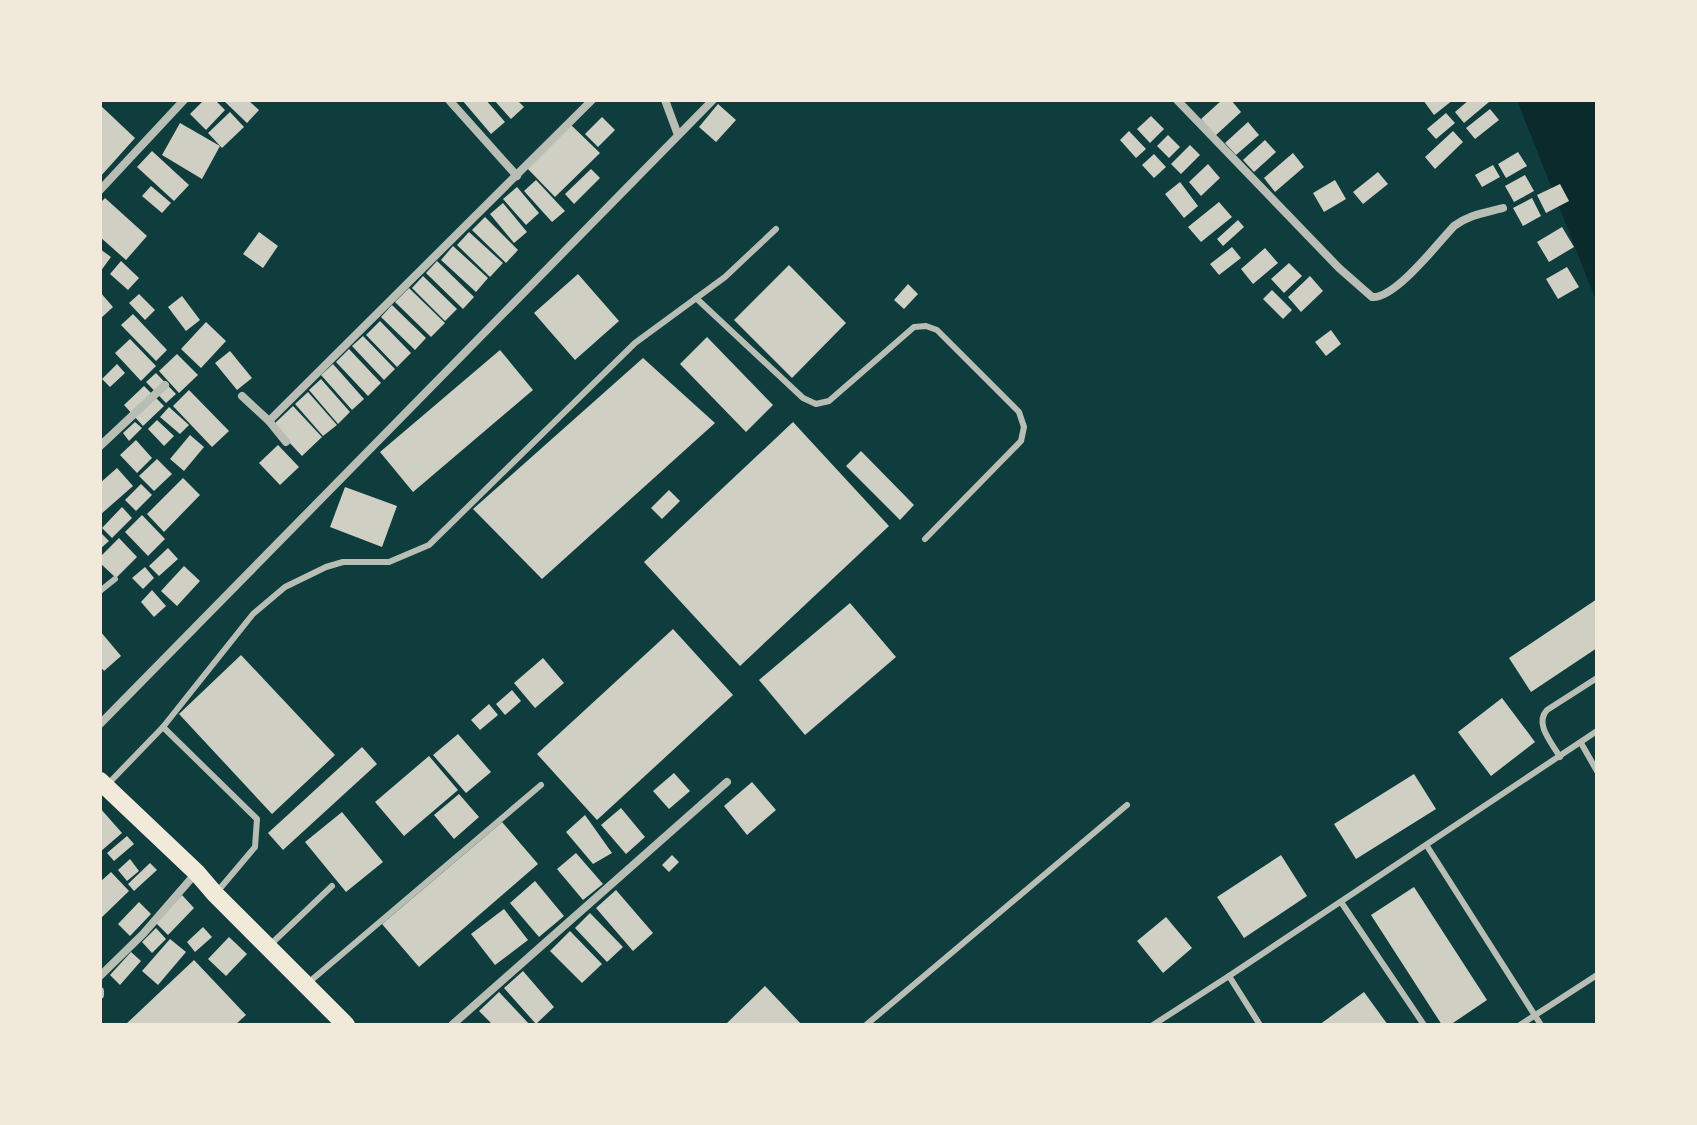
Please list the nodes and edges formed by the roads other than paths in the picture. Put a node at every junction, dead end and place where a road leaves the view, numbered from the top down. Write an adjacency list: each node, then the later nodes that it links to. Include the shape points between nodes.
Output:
1 (184, 100): 9 (street)
2 (449, 100): 8 (street)
3 (592, 100): 8 (street)
4 (665, 100): 7 (street)
5 (713, 100): 7 (street)
6 (1177, 100): 10 (street, via 1372,297 1387,295 1463,219)
7 (678, 135): 22 (street)
8 (517, 176): 15 (street)
9 (100, 190)
10 (1503, 208)
11 (776, 229): 12 (lane)
12 (696, 298): 18 (lane, via 803,398 816,404 829,401 914,327 926,326 937,330 1019,412 1021,441); 23 (lane, via 635,343 429,545 389,562 343,562 285,587 253,614)
13 (165, 385): 17 (street)
14 (242, 396): 15 (street)
15 (269, 421): 16 (street)
16 (286, 442)
17 (100, 446)
18 (925, 539)
19 (115, 579): 20 (lane)
20 (100, 591)
21 (1597, 678): 26 (lane, via 1541,717)
22 (100, 724)
23 (163, 727): 29 (lane); 35 (lane, via 257,819 255,847)
24 (1597, 731): 25 (lane)
25 (1581, 743): 26 (lane); 27 (lane)
26 (1560, 757): 32 (lane)
27 (1597, 771)
28 (727, 782): 44 (street)
29 (103, 784): 33 (main road)
30 (541, 785): 41 (lane)
31 (1127, 805): 45 (lane)
32 (1427, 846): 36 (lane); 42 (lane)
33 (197, 873): 35 (main road); 39 (street)
34 (332, 886): 37 (lane)
35 (215, 894): 37 (main road)
36 (1341, 902): 40 (lane); 48 (lane)
37 (268, 947): 41 (main road)
38 (1597, 975): 42 (lane)
39 (100, 976)
40 (1229, 976): 46 (lane); 47 (lane)
41 (305, 985): 43 (main road)
42 (1535, 1015): 49 (lane); 50 (lane)
43 (346, 1025)
44 (452, 1025)
45 (866, 1025)
46 (1153, 1025)
47 (1260, 1025)
48 (1424, 1025)
49 (1520, 1025)
50 (1541, 1025)

